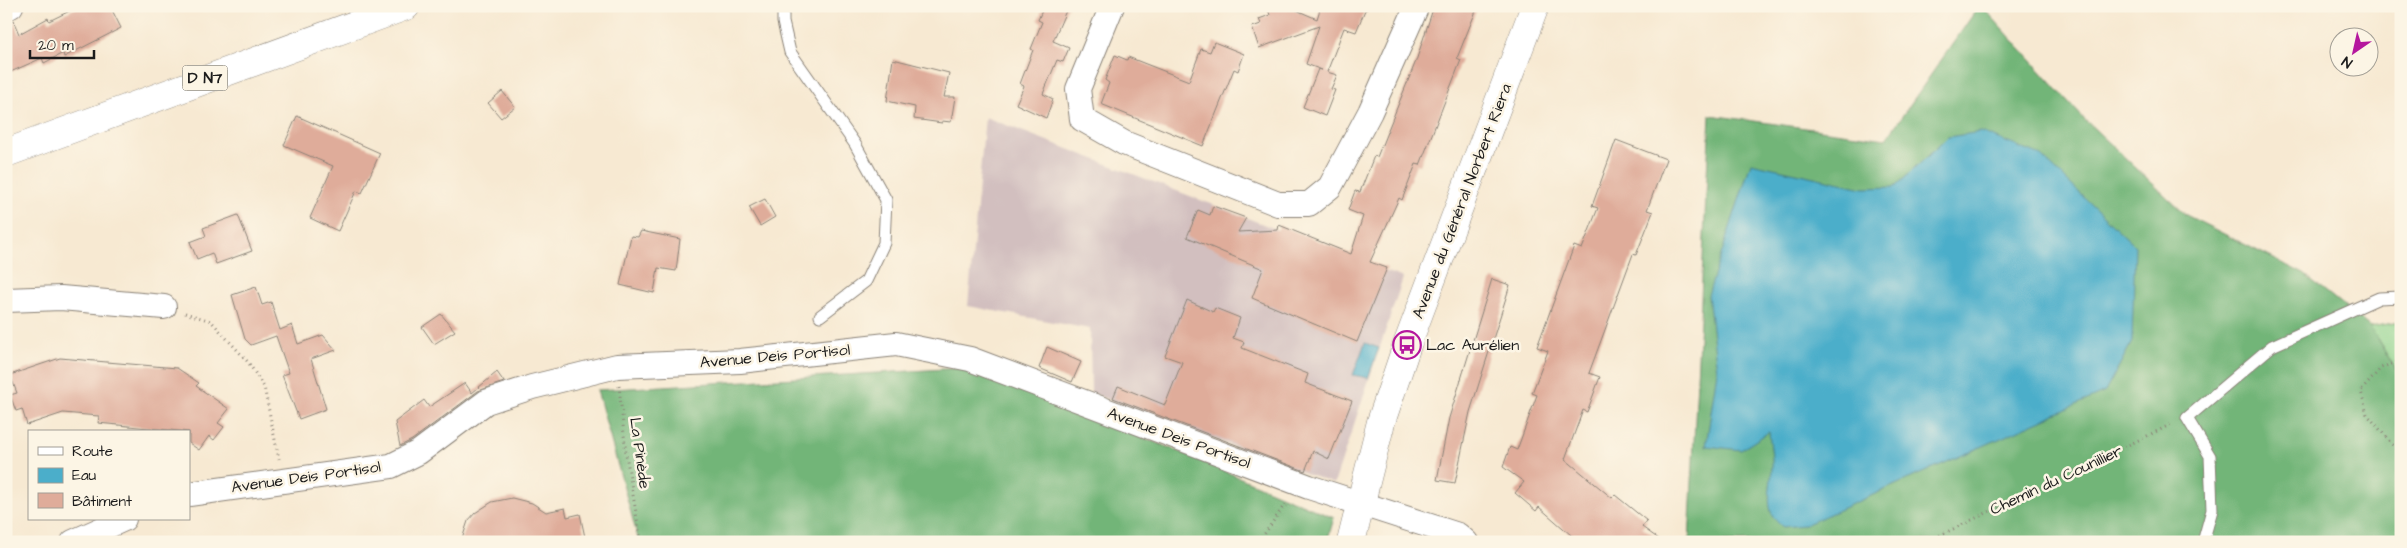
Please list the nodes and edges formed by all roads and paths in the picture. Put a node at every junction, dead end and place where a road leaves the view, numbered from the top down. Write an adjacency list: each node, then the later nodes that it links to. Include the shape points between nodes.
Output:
1 (11, 6): 7 (street)
2 (406, 6): 8 (main road, D N7)
3 (783, 6): 12 (lane, via 790,52 854,144 886,200 884,243 866,281)
4 (1112, 6): 5 (street, via 1078,89 1082,118 1124,143 1278,204 1310,204 1335,179 1370,112)
5 (1417, 6)
6 (1535, 6): 20 (main road, Avenue du Général Norbert Riera, via 1380,422)
7 (6, 8)
8 (6, 153)
9 (2401, 298): 15 (lane, via 2380,298 2272,346)
10 (6, 300): 11 (street, via 61,298)
11 (164, 306): 17 (path, via 211,321 248,362 264,387)
12 (820, 316)
13 (2401, 360): 16 (path, via 2381,368 2362,391 2367,414)
14 (618, 366): 17 (street, Avenue Deis Portisol, via 532,386 486,402 419,452 391,466); 18 (street, Avenue Deis Portisol, via 740,361 896,344 970,359); 23 (path, La Pinède, via 626,454)
15 (2186, 418): 27 (path, Chemin du Counillier); 28 (lane, via 2210,456 2212,510)
16 (2401, 454)
17 (281, 480): 19 (street, Avenue Deis Portisol)
18 (1309, 487): 20 (street, Avenue Deis Portisol); 24 (path, via 1283,508)
19 (190, 494)
20 (1361, 505): 25 (main road, Avenue du Général Norbert Riera); 26 (street, via 1458,535)
21 (122, 520): 22 (street)
22 (73, 542)
23 (641, 542)
24 (1259, 542)
25 (1351, 542)
26 (1466, 542)
27 (1926, 542)
28 (2203, 542)

